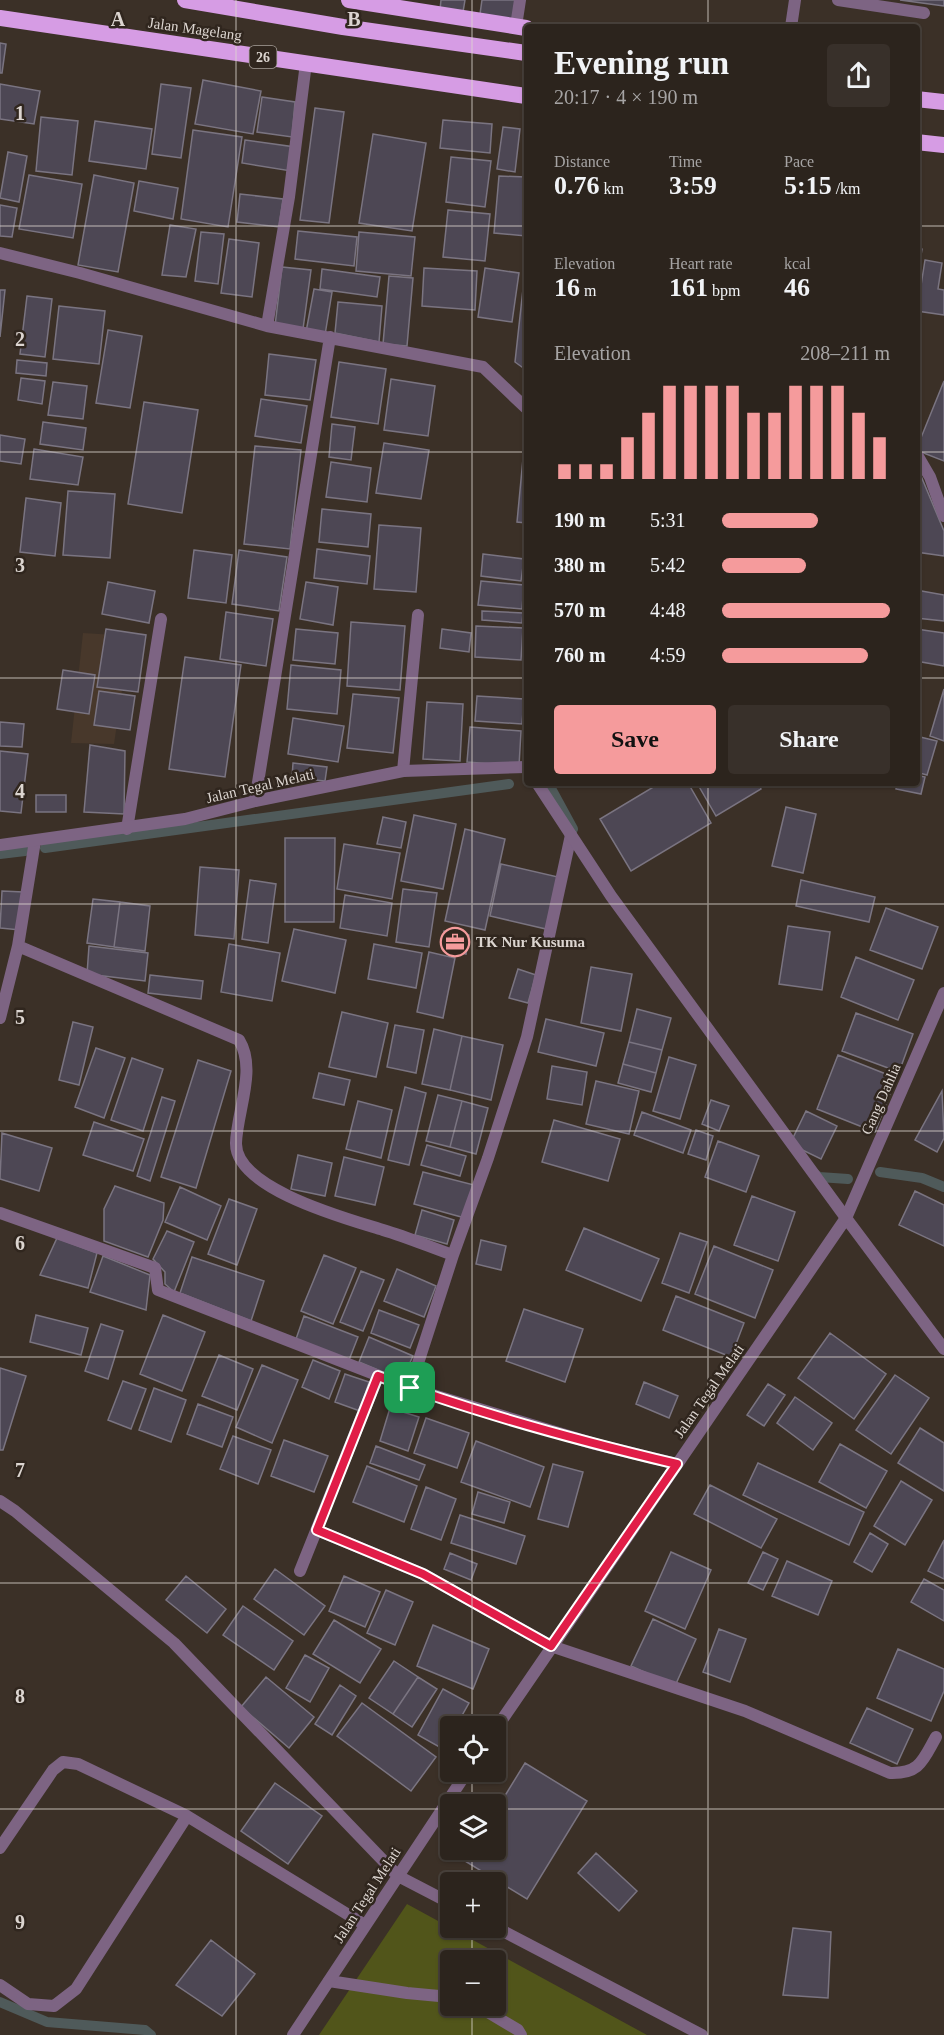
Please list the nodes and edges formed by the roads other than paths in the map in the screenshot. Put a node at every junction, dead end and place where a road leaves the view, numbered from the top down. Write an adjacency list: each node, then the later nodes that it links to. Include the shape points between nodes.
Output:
1 (185, 0): 10 (highway)
2 (348, 0): 9 (highway)
3 (520, 0): 9 (street)
4 (795, 0): 8 (street)
5 (838, 0): 6 (street)
6 (924, 13)
7 (0, 18): 11 (highway, Jalan Magelang / 26)
8 (791, 24)
9 (521, 27)
10 (524, 52)
11 (306, 63): 12 (highway, Jalan Magelang / 26); 18 (street)
12 (524, 96)
13 (920, 99): 14 (highway)
14 (944, 102)
15 (920, 142): 16 (highway)
16 (944, 145)
17 (0, 253): 18 (street)
18 (267, 326): 19 (street)
19 (330, 337): 20 (street, via 483,366); 28 (street)
20 (524, 406)
21 (920, 460): 22 (street)
22 (944, 516)
23 (418, 615): 26 (street)
24 (161, 619): 29 (street)
25 (524, 767): 26 (street, Jalan Tegal Melati)
26 (403, 771): 28 (street, Jalan Tegal Melati)
27 (539, 786): 30 (street)
28 (255, 801): 29 (street, Jalan Tegal Melati, via 185,819)
29 (127, 828): 31 (street, Jalan Tegal Melati)
30 (571, 834): 37 (street, via 611,896); 38 (street, via 527,1037)
31 (35, 841): 32 (street, Jalan Tegal Melati); 33 (street)
32 (0, 845)
33 (18, 946): 35 (street); 38 (street, via 239,1040 246,1051 236,1145 240,1161 259,1180 322,1211)
34 (944, 993): 37 (street, Gang Dahlia)
35 (0, 1018)
36 (0, 1213): 40 (street, via 155,1268 158,1290)
37 (846, 1218): 39 (street); 42 (street, Jalan Tegal Melati)
38 (453, 1255): 41 (street)
39 (944, 1349)
40 (378, 1376): 41 (street); 44 (street)
41 (410, 1388): 42 (street, via 595,1444)
42 (677, 1464): 46 (street, Jalan Tegal Melati)
43 (0, 1501): 52 (street, via 174,1643)
44 (317, 1530): 45 (street); 46 (street, via 423,1574)
45 (300, 1570)
46 (551, 1646): 47 (street, Jalan Tegal Melati); 48 (street, via 745,1711 890,1773 905,1774 919,1766)
47 (504, 1716)
48 (936, 1737)
49 (460, 1782): 52 (street, Jalan Tegal Melati)
50 (187, 1816): 51 (street, via 78,1764 63,1762 53,1770); 54 (street); 57 (street, via 76,1989 54,2006 28,2004)
51 (0, 1848)
52 (398, 1876): 53 (street); 54 (street, Jalan Tegal Melati)
53 (440, 1898)
54 (364, 1925): 56 (street, Jalan Tegal Melati)
55 (506, 1932): 62 (street)
56 (329, 1981): 58 (street); 60 (street, Jalan Tegal Melati)
57 (0, 1985)
58 (440, 1996)
59 (495, 2016): 61 (street)
60 (294, 2035)
61 (520, 2035)
62 (702, 2035)

